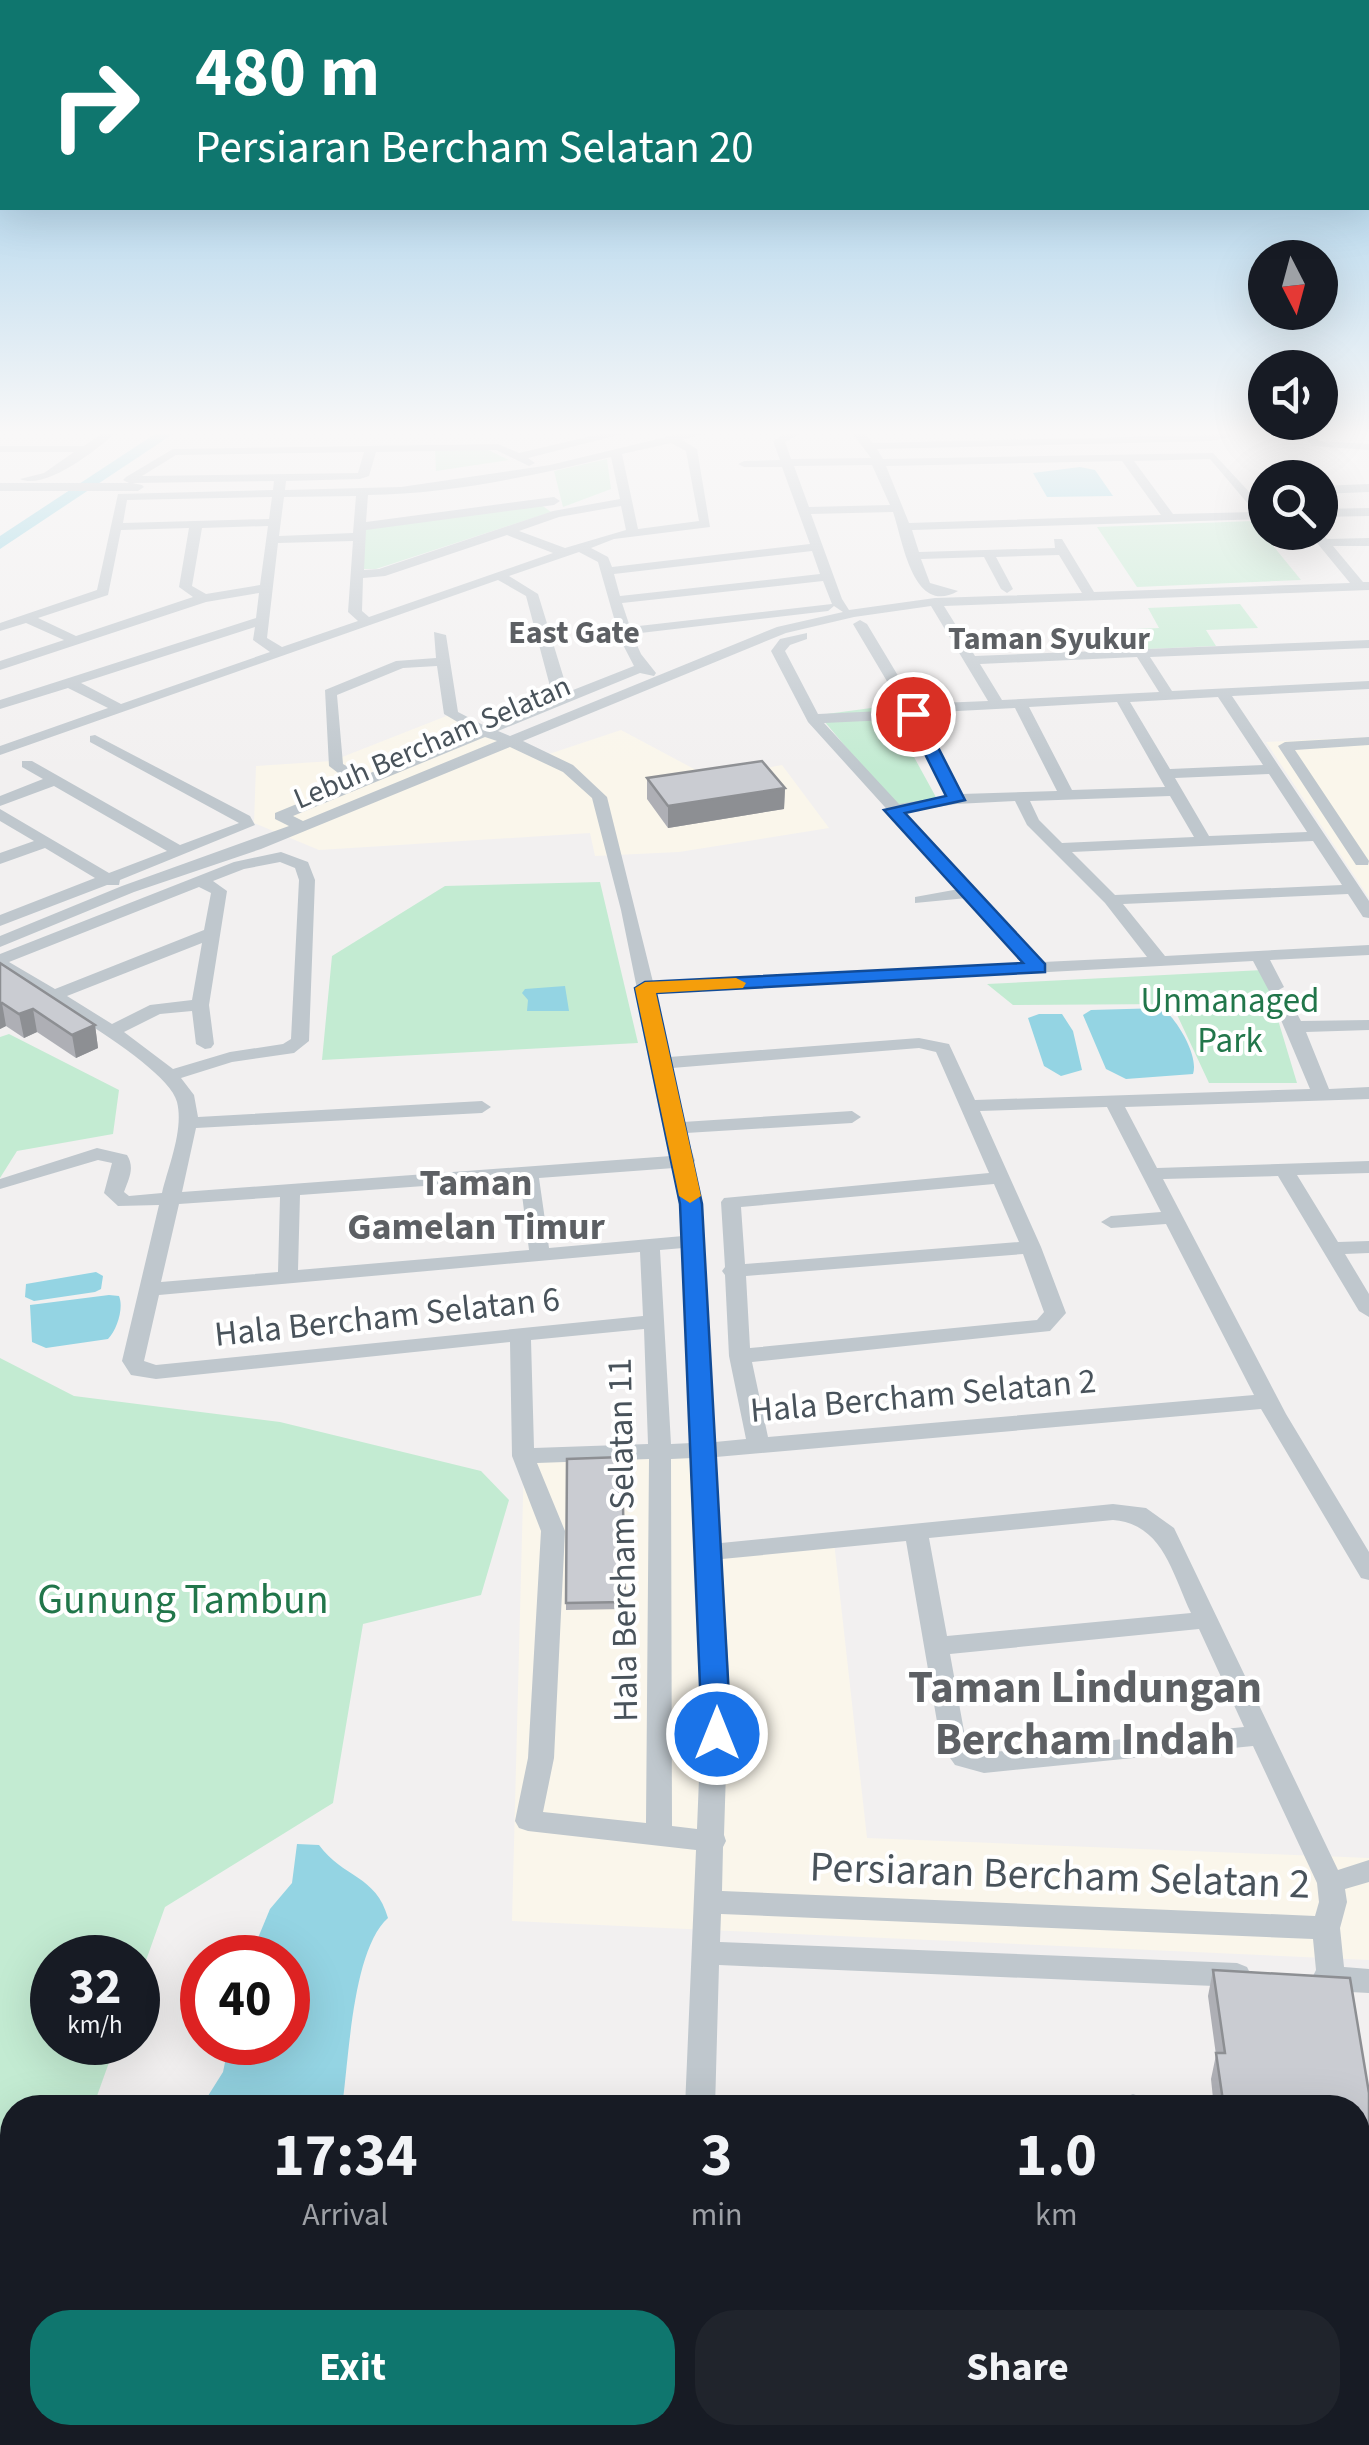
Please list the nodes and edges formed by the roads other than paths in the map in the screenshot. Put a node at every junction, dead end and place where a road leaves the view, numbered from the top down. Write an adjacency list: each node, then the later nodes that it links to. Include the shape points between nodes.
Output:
1 (113, 544): 30 (street, via 103,592)
2 (193, 544): 26 (street, via 186,588)
3 (271, 544): 22 (street)
4 (358, 544): 19 (street)
5 (464, 544): 19 (street, via 380,573)
6 (542, 544): 15 (street)
7 (591, 544): 11 (street)
8 (815, 544): 12 (street)
9 (910, 544): 17 (street)
10 (1059, 544): 14 (street)
11 (580, 547): 15 (street); 18 (street, via 600,554)
12 (816, 547): 18 (street); 21 (street)
13 (1329, 550): 23 (street)
14 (1063, 551): 16 (street); 25 (street)
15 (563, 552): 20 (street)
16 (988, 554): 17 (street); 24 (street)
17 (913, 556): 28 (street)
18 (608, 571): 27 (street)
19 (357, 574): 33 (street, via 354,612)
20 (498, 575): 33 (street); 51 (street, via 532,594 558,690)
21 (827, 577): 27 (street); 29 (street)
22 (264, 588): 26 (street); 32 (street)
23 (1365, 588): 25 (street); 28 (street, via 1201,601)
24 (1008, 589): 25 (street); 28 (street)
25 (1087, 591): 28 (street)
26 (204, 598): 37 (street)
27 (616, 600): 35 (street)
28 (937, 602): 31 (street); 41 (street)
29 (841, 610): 31 (street, Lebuh Bercham Selatan); 35 (street); 45 (street, Lebuh Bercham Selatan)
30 (28, 618): 34 (street); 37 (street)
31 (863, 618): 56 (street); 57 (street, via 779,646)
32 (261, 621): 39 (street, via 260,640); 46 (street)
33 (366, 621): 39 (street)
34 (0, 627)
35 (627, 631): 44 (street)
36 (438, 635): 42 (street)
37 (74, 640): 43 (street)
38 (1369, 644): 40 (street)
39 (278, 651): 55 (street)
40 (1140, 653): 41 (street); 49 (street)
41 (970, 660): 53 (street)
42 (442, 662): 58 (street, via 451,714); 72 (street, via 404,664 330,693 336,766)
43 (0, 666)
44 (640, 668): 45 (street); 51 (street)
45 (659, 677): 62 (street, Lebuh Bercham Selatan)
46 (70, 682): 54 (street); 55 (street)
47 (1369, 686): 48 (street)
48 (1222, 692): 49 (street); 60 (street)
49 (1167, 694): 50 (street)
50 (1120, 696): 52 (street); 70 (street)
51 (566, 698): 58 (street)
52 (1019, 702): 53 (street); 74 (street)
53 (997, 703): 56 (street)
54 (0, 705)
55 (119, 708): 64 (street)
56 (912, 711): 57 (street); 76 (street)
57 (812, 720): 78 (street)
58 (488, 732): 62 (street); 72 (street)
59 (1369, 732): 60 (street)
60 (1252, 737): 69 (street)
61 (95, 740): 85 (street, via 245,819 240,831)
62 (509, 741): 65 (street, Lebuh Bercham Selatan); 66 (street)
63 (1369, 741): 67 (street, via 1284,746)
64 (0, 751)
65 (472, 756): 66 (street); 80 (street, Lebuh Bercham Selatan)
66 (547, 758): 105 (street, via 585,781 603,806)
67 (1294, 760): 69 (street); 87 (street)
68 (27, 764): 71 (street)
69 (1271, 765): 70 (street); 81 (street)
70 (1164, 774): 73 (street)
71 (55, 780): 77 (street); 85 (street)
72 (363, 782): 80 (street, via 280,816)
73 (1174, 791): 74 (street); 82 (street)
74 (1067, 795): 75 (street)
75 (1021, 797): 76 (street); 84 (street, via 1032,822)
76 (956, 800): 78 (street)
77 (0, 801)
78 (892, 810): 93 (street)
79 (0, 814): 83 (street)
80 (301, 826): 91 (street, Lebuh Bercham Selatan)
81 (1316, 836): 82 (street); 88 (street)
82 (1204, 841): 84 (street)
83 (45, 842): 86 (street); 89 (street)
84 (1059, 848): 95 (street)
85 (176, 850): 89 (street)
86 (0, 859)
87 (1366, 862): 88 (street)
88 (1336, 864): 92 (street)
89 (106, 878): 91 (street); 97 (street)
90 (198, 880): 98 (street, via 220,891); 103 (street); 113 (street, via 256,860 281,857 302,865 307,874 300,1041)
91 (128, 889): 99 (street, Lebuh Bercham Selatan)
92 (1353, 889): 95 (street); 96 (street)
93 (967, 892): 94 (street); 104 (street)
94 (920, 900)
95 (1111, 900): 102 (street)
96 (1369, 913)
97 (0, 921)
98 (212, 933): 106 (street); 107 (street)
99 (0, 942)
100 (1369, 950): 101 (street)
101 (1258, 956): 102 (street); 109 (street)
102 (1160, 961): 104 (street)
103 (0, 962): 106 (street)
104 (1038, 968): 105 (street)
105 (645, 988): 112 (street)
106 (53, 996): 110 (street)
107 (200, 1004): 110 (street, via 156,1009); 111 (street)
108 (1369, 1025): 109 (street)
109 (1295, 1027): 115 (street)
110 (109, 1033): 113 (street)
111 (204, 1044)
112 (662, 1064): 117 (street, via 933,1044 948,1054); 121 (street)
113 (170, 1076): 120 (street, via 184,1095)
114 (1369, 1094): 115 (street)
115 (1322, 1095): 116 (street)
116 (1113, 1102): 117 (street); 125 (street)
117 (970, 1106): 127 (street)
118 (482, 1107): 120 (street)
119 (852, 1117): 121 (street)
120 (188, 1123): 130 (street)
121 (678, 1128): 122 (street)
122 (685, 1160): 126 (street); 132 (street)
123 (1369, 1167): 124 (street)
124 (1284, 1170): 125 (street); 139 (street)
125 (1151, 1174): 133 (street)
126 (529, 1175): 129 (street); 140 (street)
127 (1000, 1178): 131 (street); 137 (street)
128 (4, 1184): 130 (street, via 63,1162 110,1154 123,1167 117,1198)
129 (290, 1192): 130 (street); 142 (street)
130 (170, 1200): 143 (street)
131 (736, 1201): 132 (street); 141 (street)
132 (691, 1204): 135 (street)
133 (1173, 1217): 134 (street); 148 (street)
134 (1110, 1222)
135 (694, 1241): 136 (street); 150 (street)
136 (650, 1243): 140 (street); 145 (street, Hala Bercham Selatan 11)
137 (1031, 1247): 141 (street); 147 (street, via 1055,1313 1042,1326)
138 (1369, 1247): 139 (street)
139 (1332, 1248): 144 (street)
140 (539, 1251): 142 (street)
141 (732, 1271): 147 (street)
142 (288, 1275): 143 (street)
143 (148, 1290): 146 (street, Hala Bercham Selatan 6, via 132,1362 139,1370)
144 (1369, 1311)
145 (654, 1322): 146 (street, Hala Bercham Selatan 6); 151 (street, Hala Bercham Selatan 11)
146 (520, 1334): 152 (street)
147 (740, 1356): 149 (street)
148 (1269, 1401): 149 (street, Hala Bercham Selatan 2); 155 (street)
149 (758, 1444): 150 (street, Hala Bercham Selatan 2)
150 (704, 1450): 151 (street, Hala Bercham Selatan 2); 154 (street)
151 (660, 1451): 152 (street, Hala Bercham Selatan 2); 159 (street, Hala Bercham Selatan 11)
152 (523, 1456): 159 (street, via 554,1531 541,1758 528,1821)
153 (916, 1533): 154 (street); 156 (street, via 1138,1514 1166,1534); 157 (street)
154 (708, 1552): 160 (street, via 716,1676)
155 (1369, 1572)
156 (1206, 1620): 157 (street); 158 (street)
157 (938, 1646): 158 (street, via 954,1745 974,1762)
158 (1260, 1736): 162 (street)
159 (659, 1836): 160 (street)
160 (712, 1841): 163 (street)
161 (1369, 1871): 162 (street, Persiaran Bercham Selatan 2)
162 (1331, 1884): 164 (street, Persiaran Bercham Selatan 2)
163 (711, 1902): 164 (street, Persiaran Bercham Selatan 2); 165 (street)
164 (1326, 1928): 168 (street)
165 (707, 1953): 166 (street); 170 (street)
166 (1264, 1976)
167 (1298, 1977): 168 (street)
168 (1331, 1978): 169 (street)
169 (1369, 1980)
170 (701, 2095)

